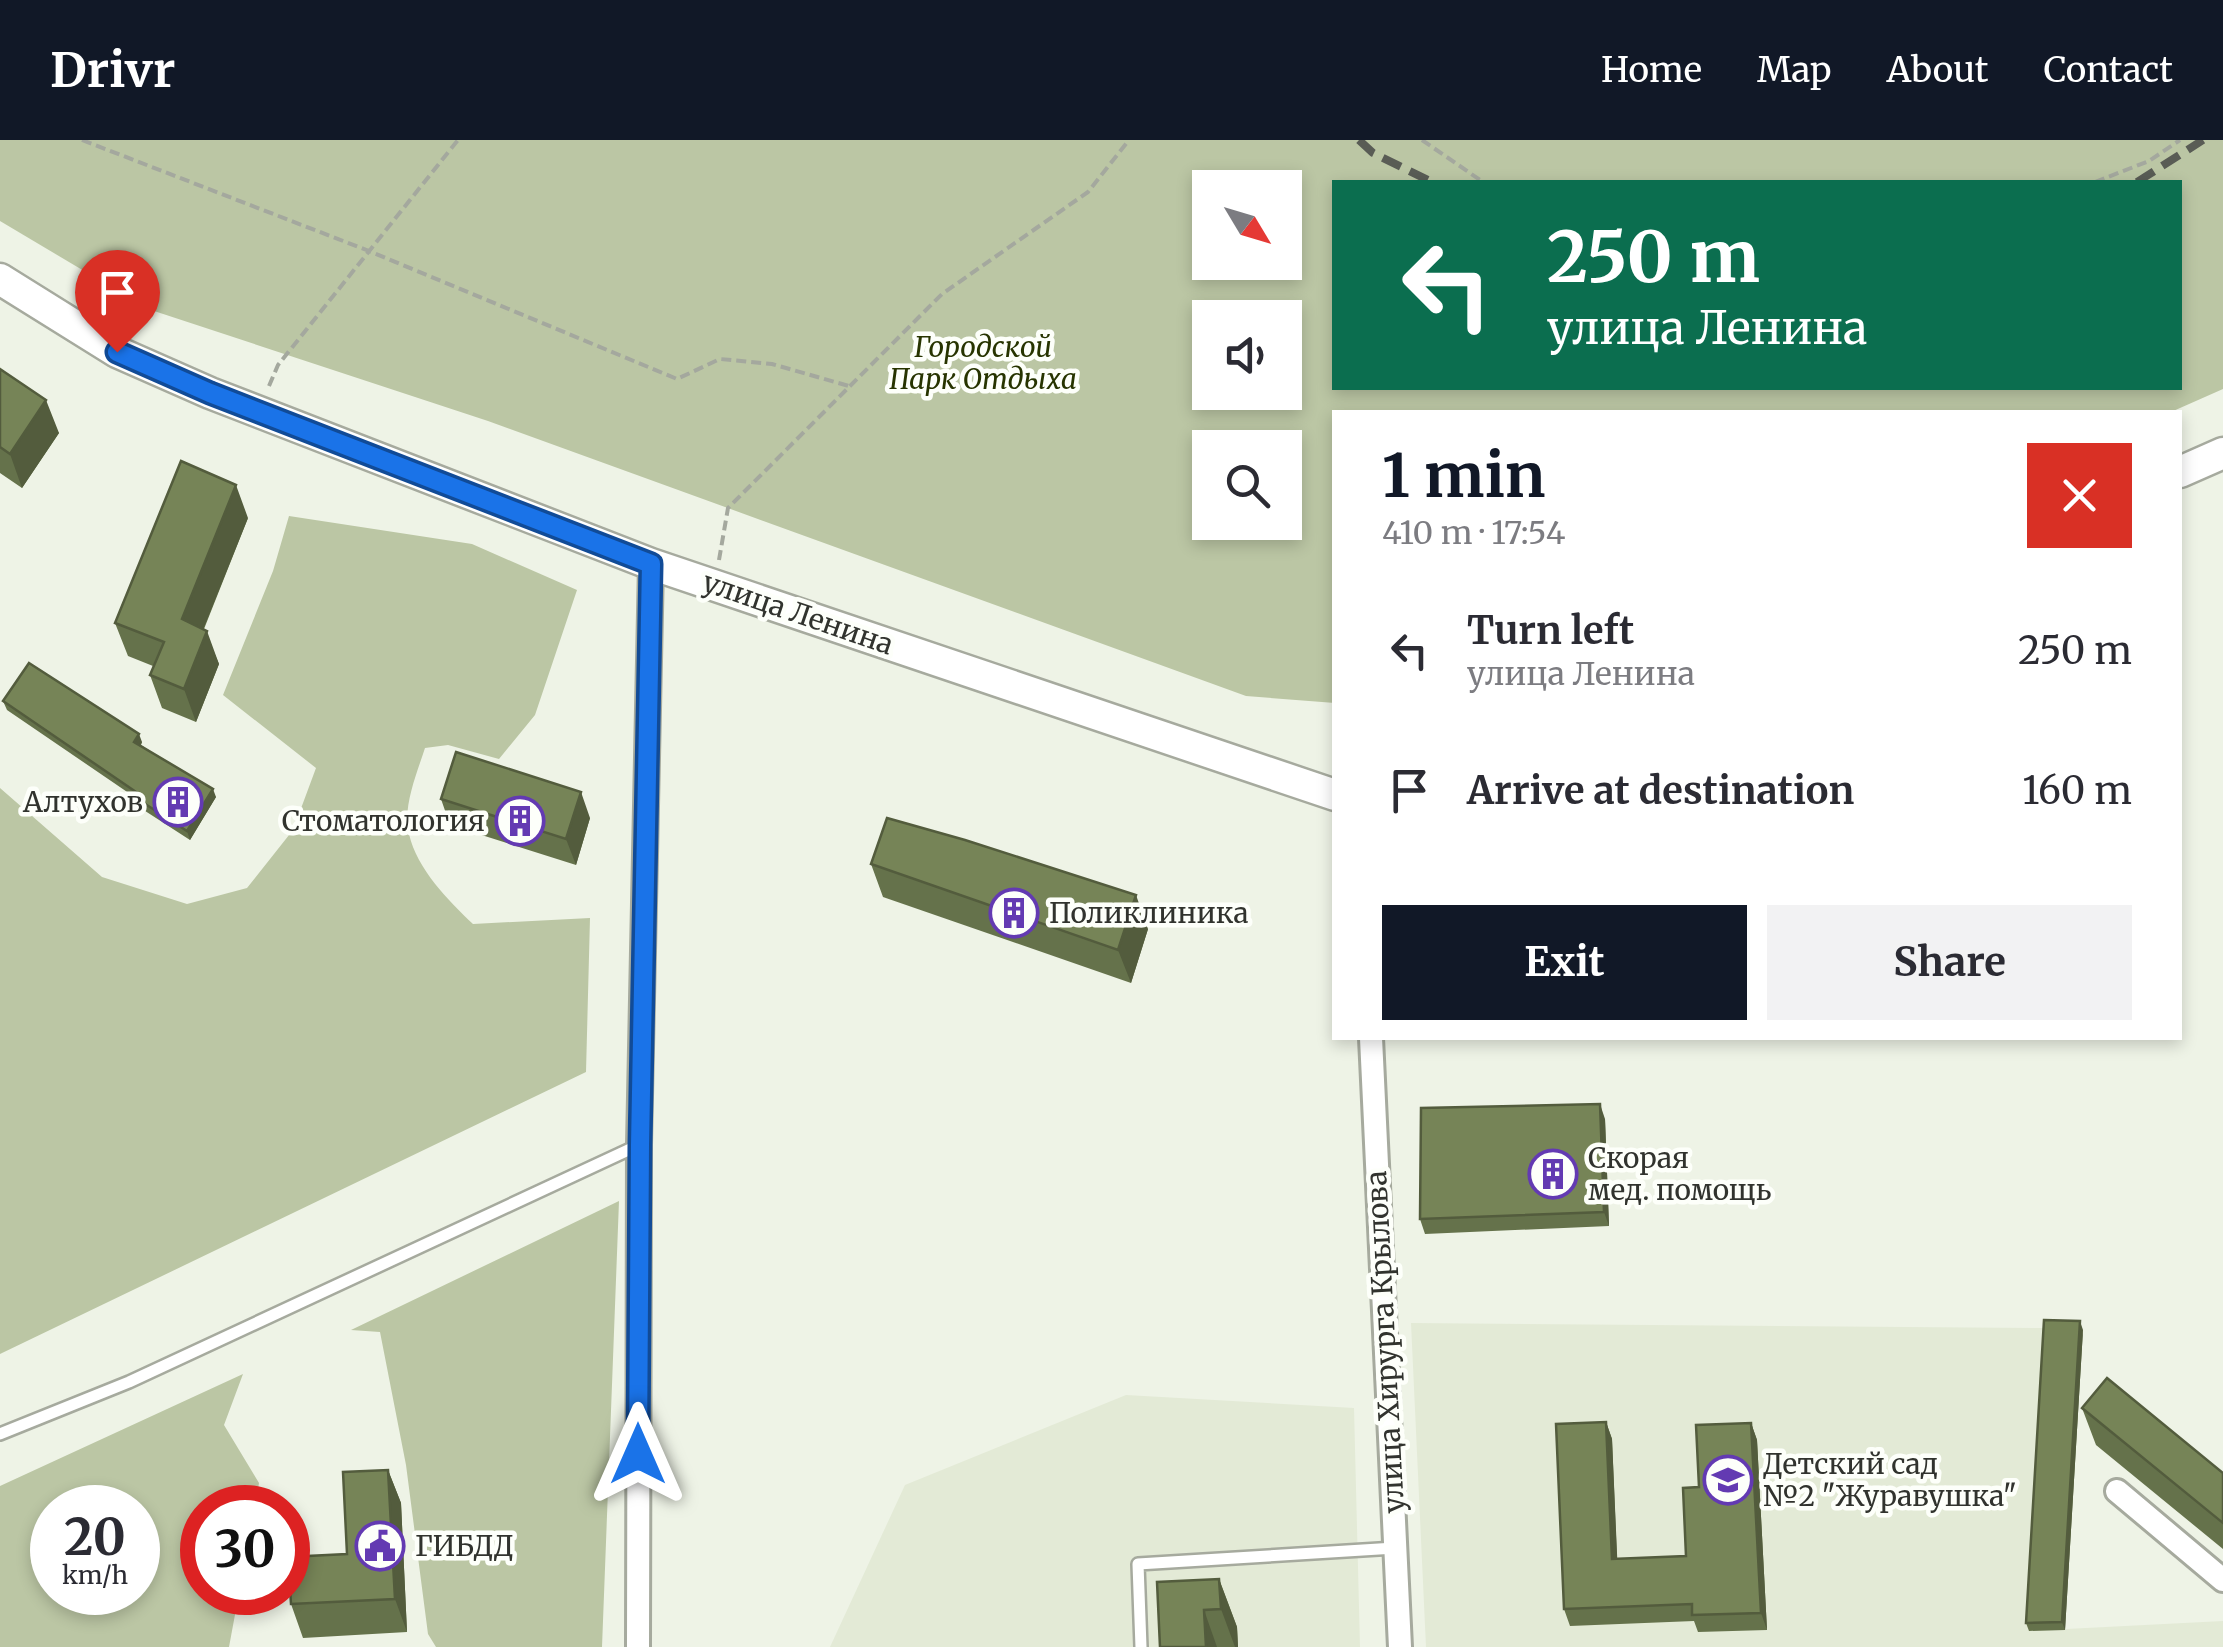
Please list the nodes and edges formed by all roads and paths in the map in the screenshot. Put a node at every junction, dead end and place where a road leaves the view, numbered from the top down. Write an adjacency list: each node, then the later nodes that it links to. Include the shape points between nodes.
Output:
1 (82, 140): 8 (path)
2 (458, 140): 8 (path)
3 (1129, 140): 10 (path, via 1088,192 942,294)
4 (1422, 140): 6 (path)
5 (2180, 140): 7 (path)
6 (1481, 180)
7 (2100, 180)
8 (369, 251): 10 (path, via 676,379 720,359 772,364); 11 (path, via 278,364)
9 (0, 279): 11 (street, улица Ленина, via 117,352)
10 (850, 386): 15 (path, via 728,508)
11 (259, 410): 14 (street, улица Ленина)
12 (2223, 453): 13 (street)
13 (2182, 471)
14 (651, 564): 15 (street, улица Ленина); 18 (street)
15 (714, 584): 16 (street, улица Ленина)
16 (1332, 794)
17 (1370, 1040): 21 (street, улица Хирурга Крылова)
18 (640, 1145): 19 (lane, via 128,1382); 23 (street)
19 (0, 1434)
20 (2117, 1491): 22 (street)
21 (1396, 1548): 24 (lane, via 1138,1564); 25 (street, улица Хирурга Крылова)
22 (2223, 1580)
23 (638, 1647)
24 (1141, 1647)
25 (1400, 1647)

